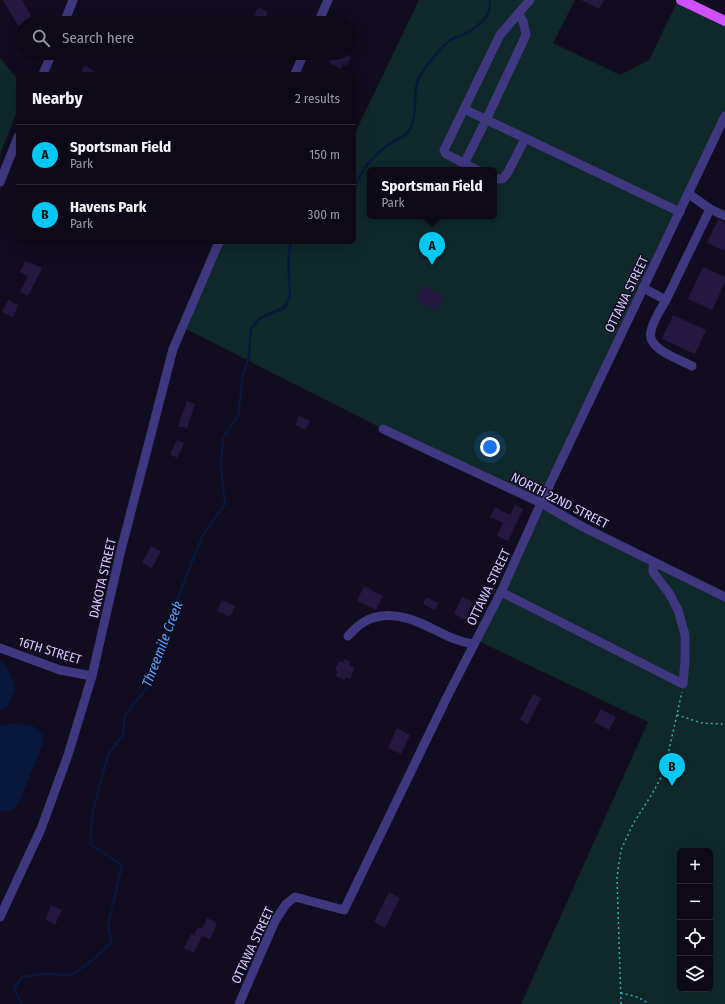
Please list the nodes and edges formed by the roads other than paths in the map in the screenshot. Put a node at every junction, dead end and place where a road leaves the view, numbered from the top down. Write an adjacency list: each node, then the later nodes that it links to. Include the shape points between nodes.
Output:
1 (73, 0): 6 (street)
2 (328, 0): 7 (street)
3 (530, 0): 5 (street)
4 (681, 0): 8 (main road)
5 (518, 14): 13 (street, via 500,36); 15 (street, via 523,21 526,35)
6 (67, 16)
7 (321, 16)
8 (725, 21)
9 (49, 60): 11 (street)
10 (301, 60): 12 (street)
11 (44, 72)
12 (296, 72)
13 (464, 109): 15 (street); 18 (street, via 444,150 446,154)
14 (725, 116): 22 (street, OTTAWA STREET)
15 (486, 120): 16 (street); 18 (street)
16 (525, 139): 20 (street, via 507,174 502,179); 24 (street)
17 (16, 142): 21 (street)
18 (464, 164): 19 (street)
19 (470, 167)
20 (497, 179)
21 (0, 182)
22 (689, 194): 23 (street); 24 (street, OTTAWA STREET)
23 (710, 208): 25 (street); 28 (street)
24 (680, 212): 27 (street, OTTAWA STREET)
25 (725, 216)
26 (218, 244): 38 (street, DAKOTA STREET, via 174,349 122,546)
27 (643, 288): 28 (street); 31 (street, OTTAWA STREET)
28 (666, 300): 29 (street, via 651,330 650,338 655,347)
29 (692, 366)
30 (382, 429): 31 (street, NORTH 22ND STREET)
31 (541, 503): 32 (street, NORTH 22ND STREET); 33 (street, OTTAWA STREET)
32 (655, 563): 33 (street, via 653,572 678,610 685,635 683,684); 34 (street, NORTH 22ND STREET)
33 (501, 592): 36 (street, OTTAWA STREET)
34 (725, 597)
35 (348, 636): 36 (street, via 365,621 376,617 393,616 410,619 458,641)
36 (474, 644): 40 (street, OTTAWA STREET, via 344,910 295,896 286,904 275,922)
37 (0, 648): 38 (street, 16TH STREET, via 60,670)
38 (92, 676): 39 (street, DAKOTA STREET, via 68,755 41,829)
39 (0, 917)
40 (239, 1004)

